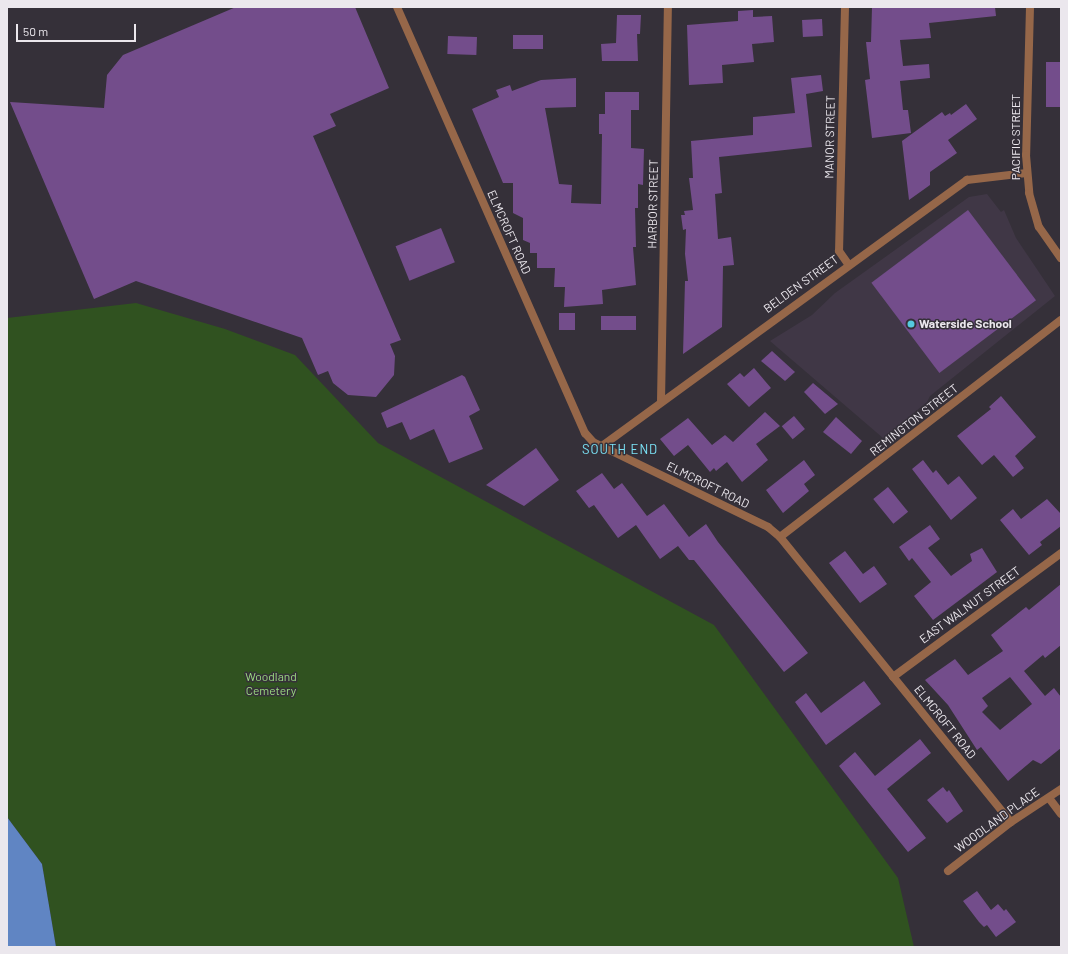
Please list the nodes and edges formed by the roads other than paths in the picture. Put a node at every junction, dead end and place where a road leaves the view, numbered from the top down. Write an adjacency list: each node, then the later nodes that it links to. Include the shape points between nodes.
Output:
1 (397, 7): 10 (street, ELMCROFT ROAD, via 585,433)
2 (668, 7): 9 (street, HARBOR STREET)
3 (845, 7): 7 (street, MANOR STREET, via 839,251)
4 (1030, 7): 5 (street, PACIFIC STREET)
5 (1027, 173): 6 (street, PACIFIC STREET, via 1034,216); 7 (street, BELDEN STREET, via 967,180)
6 (1061, 258)
7 (848, 264): 9 (street, BELDEN STREET)
8 (1061, 320): 11 (street, REMINGTON STREET)
9 (661, 402): 10 (street, BELDEN STREET)
10 (602, 446): 11 (street, ELMCROFT ROAD, via 768,528)
11 (780, 537): 13 (street, ELMCROFT ROAD)
12 (1061, 553): 13 (street, EAST WALNUT STREET)
13 (893, 677): 17 (street, ELMCROFT ROAD)
14 (1061, 789): 15 (street, WOODLAND PLACE)
15 (1049, 798): 16 (street); 17 (street, WOODLAND PLACE)
16 (1061, 814)
17 (1011, 822): 18 (street, WOODLAND PLACE)
18 (948, 871)

